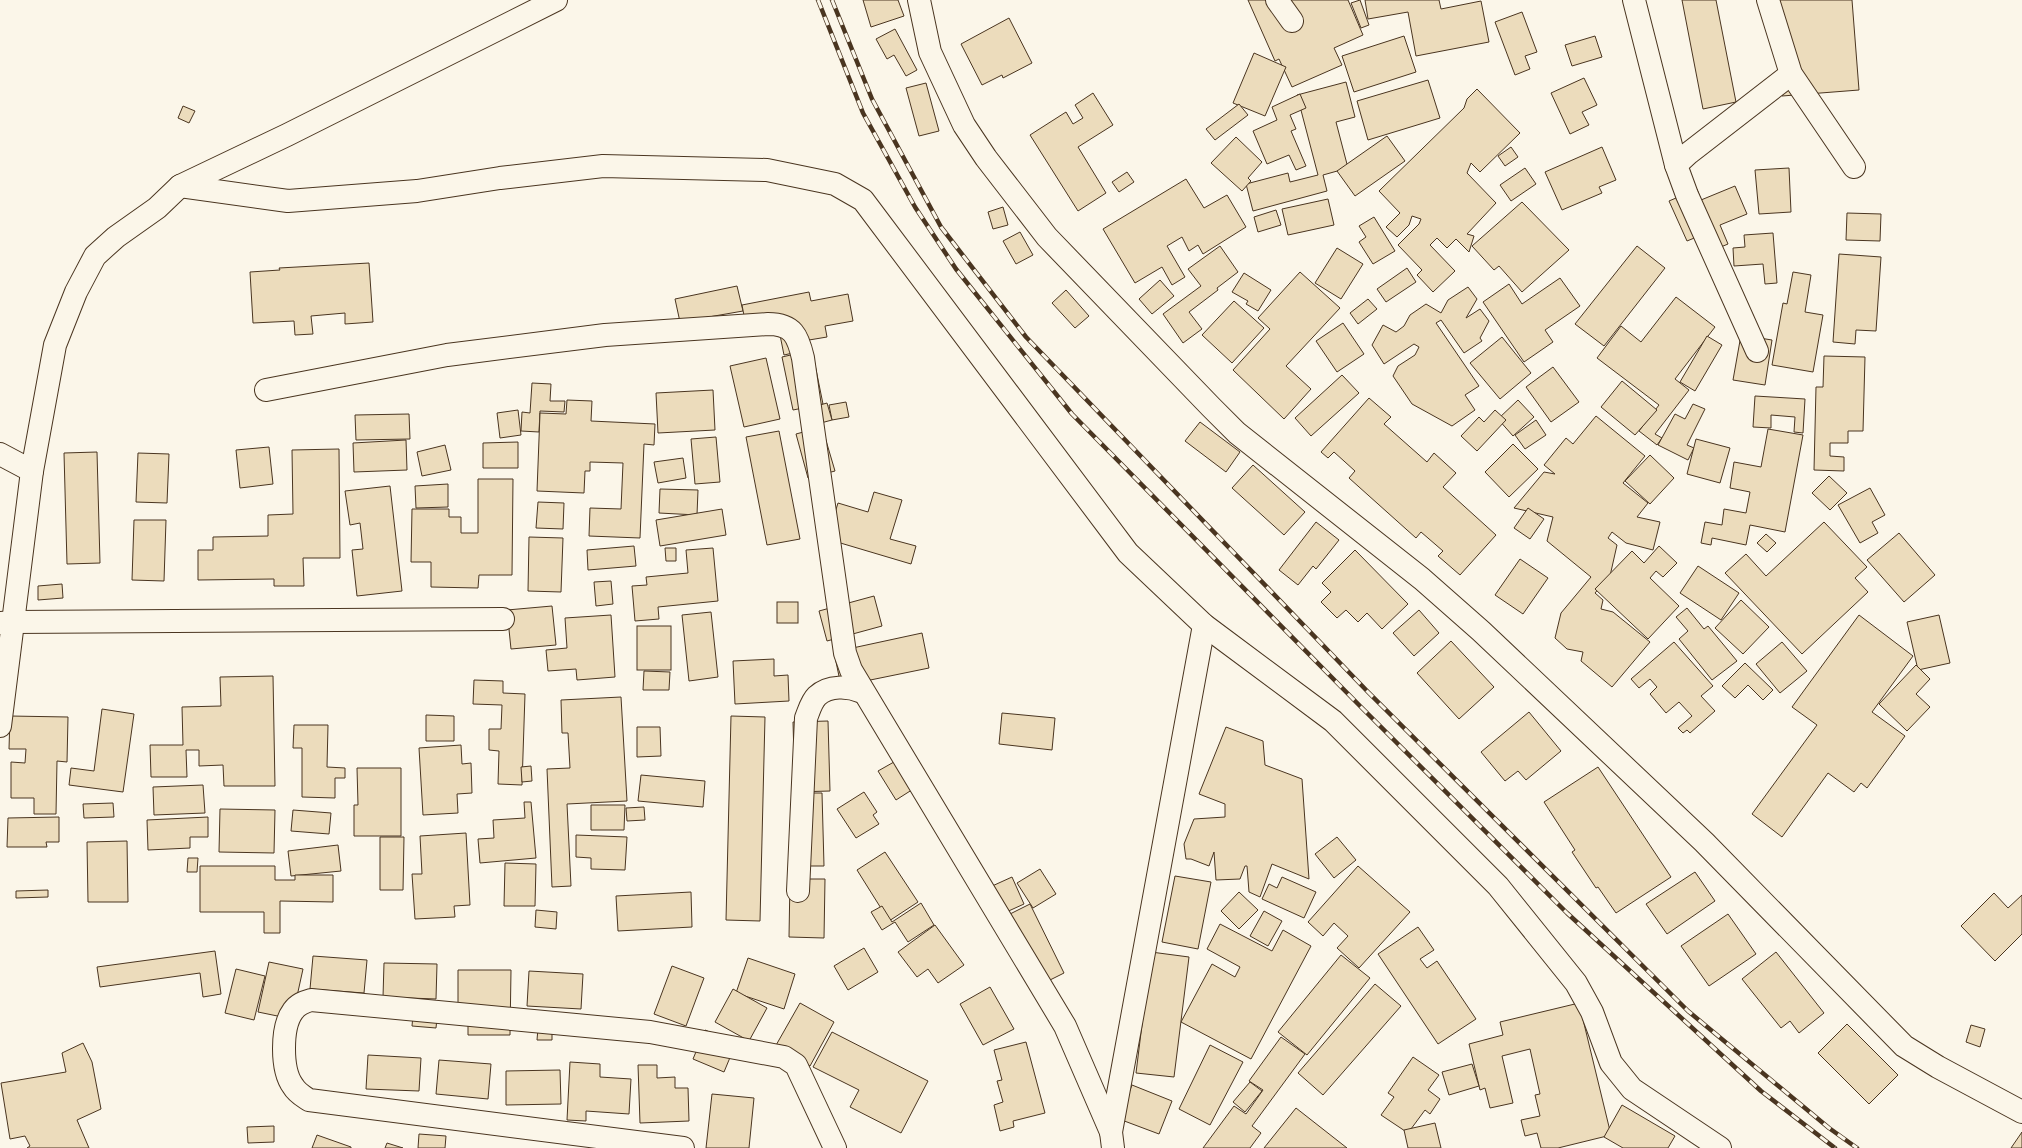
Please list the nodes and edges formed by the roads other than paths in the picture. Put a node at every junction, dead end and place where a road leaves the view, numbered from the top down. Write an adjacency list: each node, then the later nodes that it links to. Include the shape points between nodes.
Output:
1 (556, 0): 10 (street)
2 (919, 0): 21 (street, via 930,52 964,125 986,158 1047,237 1211,407 1237,433 1422,579 1481,631 1704,842 1904,1046)
3 (1277, 0): 6 (street)
4 (1634, 0): 8 (street)
5 (1768, 0): 7 (street)
6 (1292, 22)
7 (1791, 74): 8 (street, via 1689,152); 9 (street)
8 (1676, 165): 11 (street)
9 (1854, 167)
10 (180, 186): 14 (street, via 157,208 116,237 95,256 76,292 55,345); 17 (street, via 288,202 417,191 603,166 767,170 835,184 863,200 1128,553)
11 (1757, 351)
12 (266, 390): 18 (street, via 447,355 605,335 768,324 787,327 799,341 803,358 845,653)
13 (0, 454): 14 (street)
14 (32, 471): 16 (street)
15 (503, 619): 16 (street)
16 (7, 622): 19 (street)
17 (1204, 625): 22 (street); 25 (street, via 1333,721 1498,886 1576,983 1592,1012 1612,1063 1632,1090)
18 (862, 692): 20 (street, via 842,687 818,695 811,704 806,718); 22 (street, via 1065,1026)
19 (0, 726)
20 (798, 891)
21 (2022, 1112)
22 (1112, 1140)
23 (683, 1148): 24 (street, via 309,1100 298,1093 292,1085 287,1069 284,1043 287,1024 293,1011 301,1003 311,1000 650,1032 784,1057 796,1065)
24 (835, 1148)
25 (1720, 1148)

